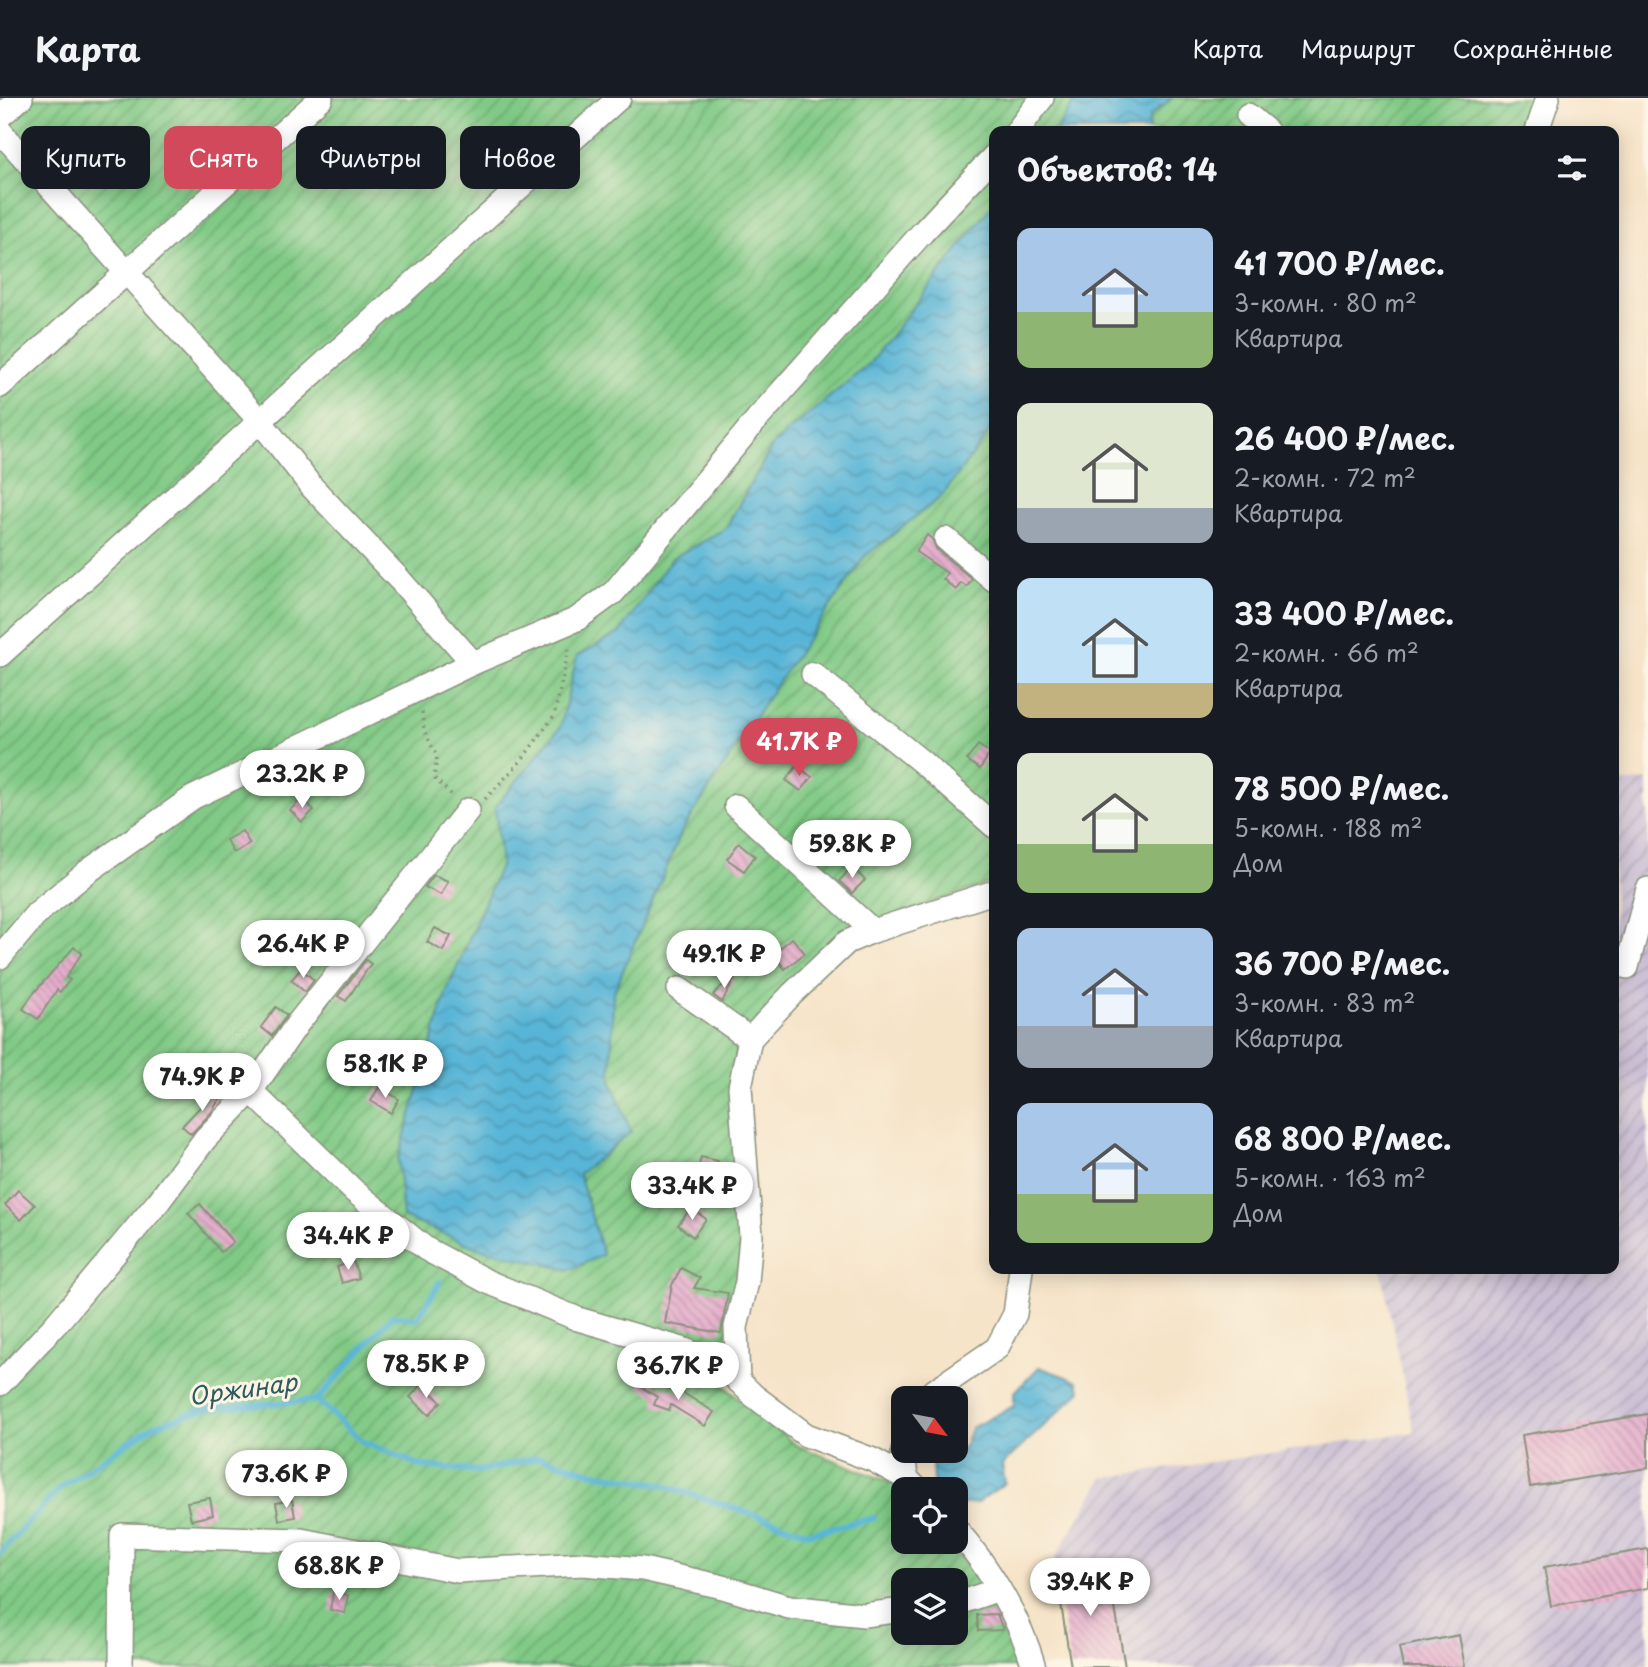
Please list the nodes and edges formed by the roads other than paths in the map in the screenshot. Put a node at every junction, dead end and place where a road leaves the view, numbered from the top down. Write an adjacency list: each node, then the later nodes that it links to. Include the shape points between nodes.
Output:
1 (21, 98): 7 (street)
2 (321, 98): 13 (street)
3 (619, 98): 15 (street)
4 (1042, 98): 8 (street)
5 (1548, 98): 10 (street)
6 (1248, 115): 9 (street)
7 (0, 116)
8 (1021, 126)
9 (1261, 126)
10 (1539, 126)
11 (0, 131): 13 (street)
12 (989, 161): 19 (street, via 758,418 614,592 577,619)
13 (125, 272): 14 (street); 15 (street)
14 (0, 386)
15 (260, 421): 18 (street); 19 (street, via 312,486)
16 (946, 539): 17 (street)
17 (989, 576)
18 (0, 656)
19 (473, 663): 27 (street, via 192,798 37,913)
20 (813, 674): 23 (street)
21 (736, 806): 26 (street)
22 (468, 810): 31 (street, via 298,1023)
23 (989, 822)
24 (1648, 889): 28 (street)
25 (989, 894): 26 (street)
26 (873, 931): 30 (street, via 848,942)
27 (0, 957)
28 (1628, 967)
29 (679, 989): 30 (street)
30 (750, 1039): 33 (street, via 740,1087 751,1236 747,1282 736,1327)
31 (251, 1091): 33 (street, via 354,1191 426,1249 488,1282 578,1319 721,1364); 34 (street, via 205,1139 159,1201)
32 (1020, 1274): 35 (street, via 1015,1314 997,1348)
33 (738, 1381): 36 (street, via 806,1435)
34 (0, 1384)
35 (942, 1386)
36 (901, 1477)
37 (968, 1542): 38 (street)
38 (999, 1589): 39 (street); 42 (street)
39 (968, 1600)
40 (891, 1612): 41 (street, via 864,1615 789,1607 643,1569 583,1564 458,1571 301,1540 122,1535)
41 (121, 1667)
42 (1034, 1667)

